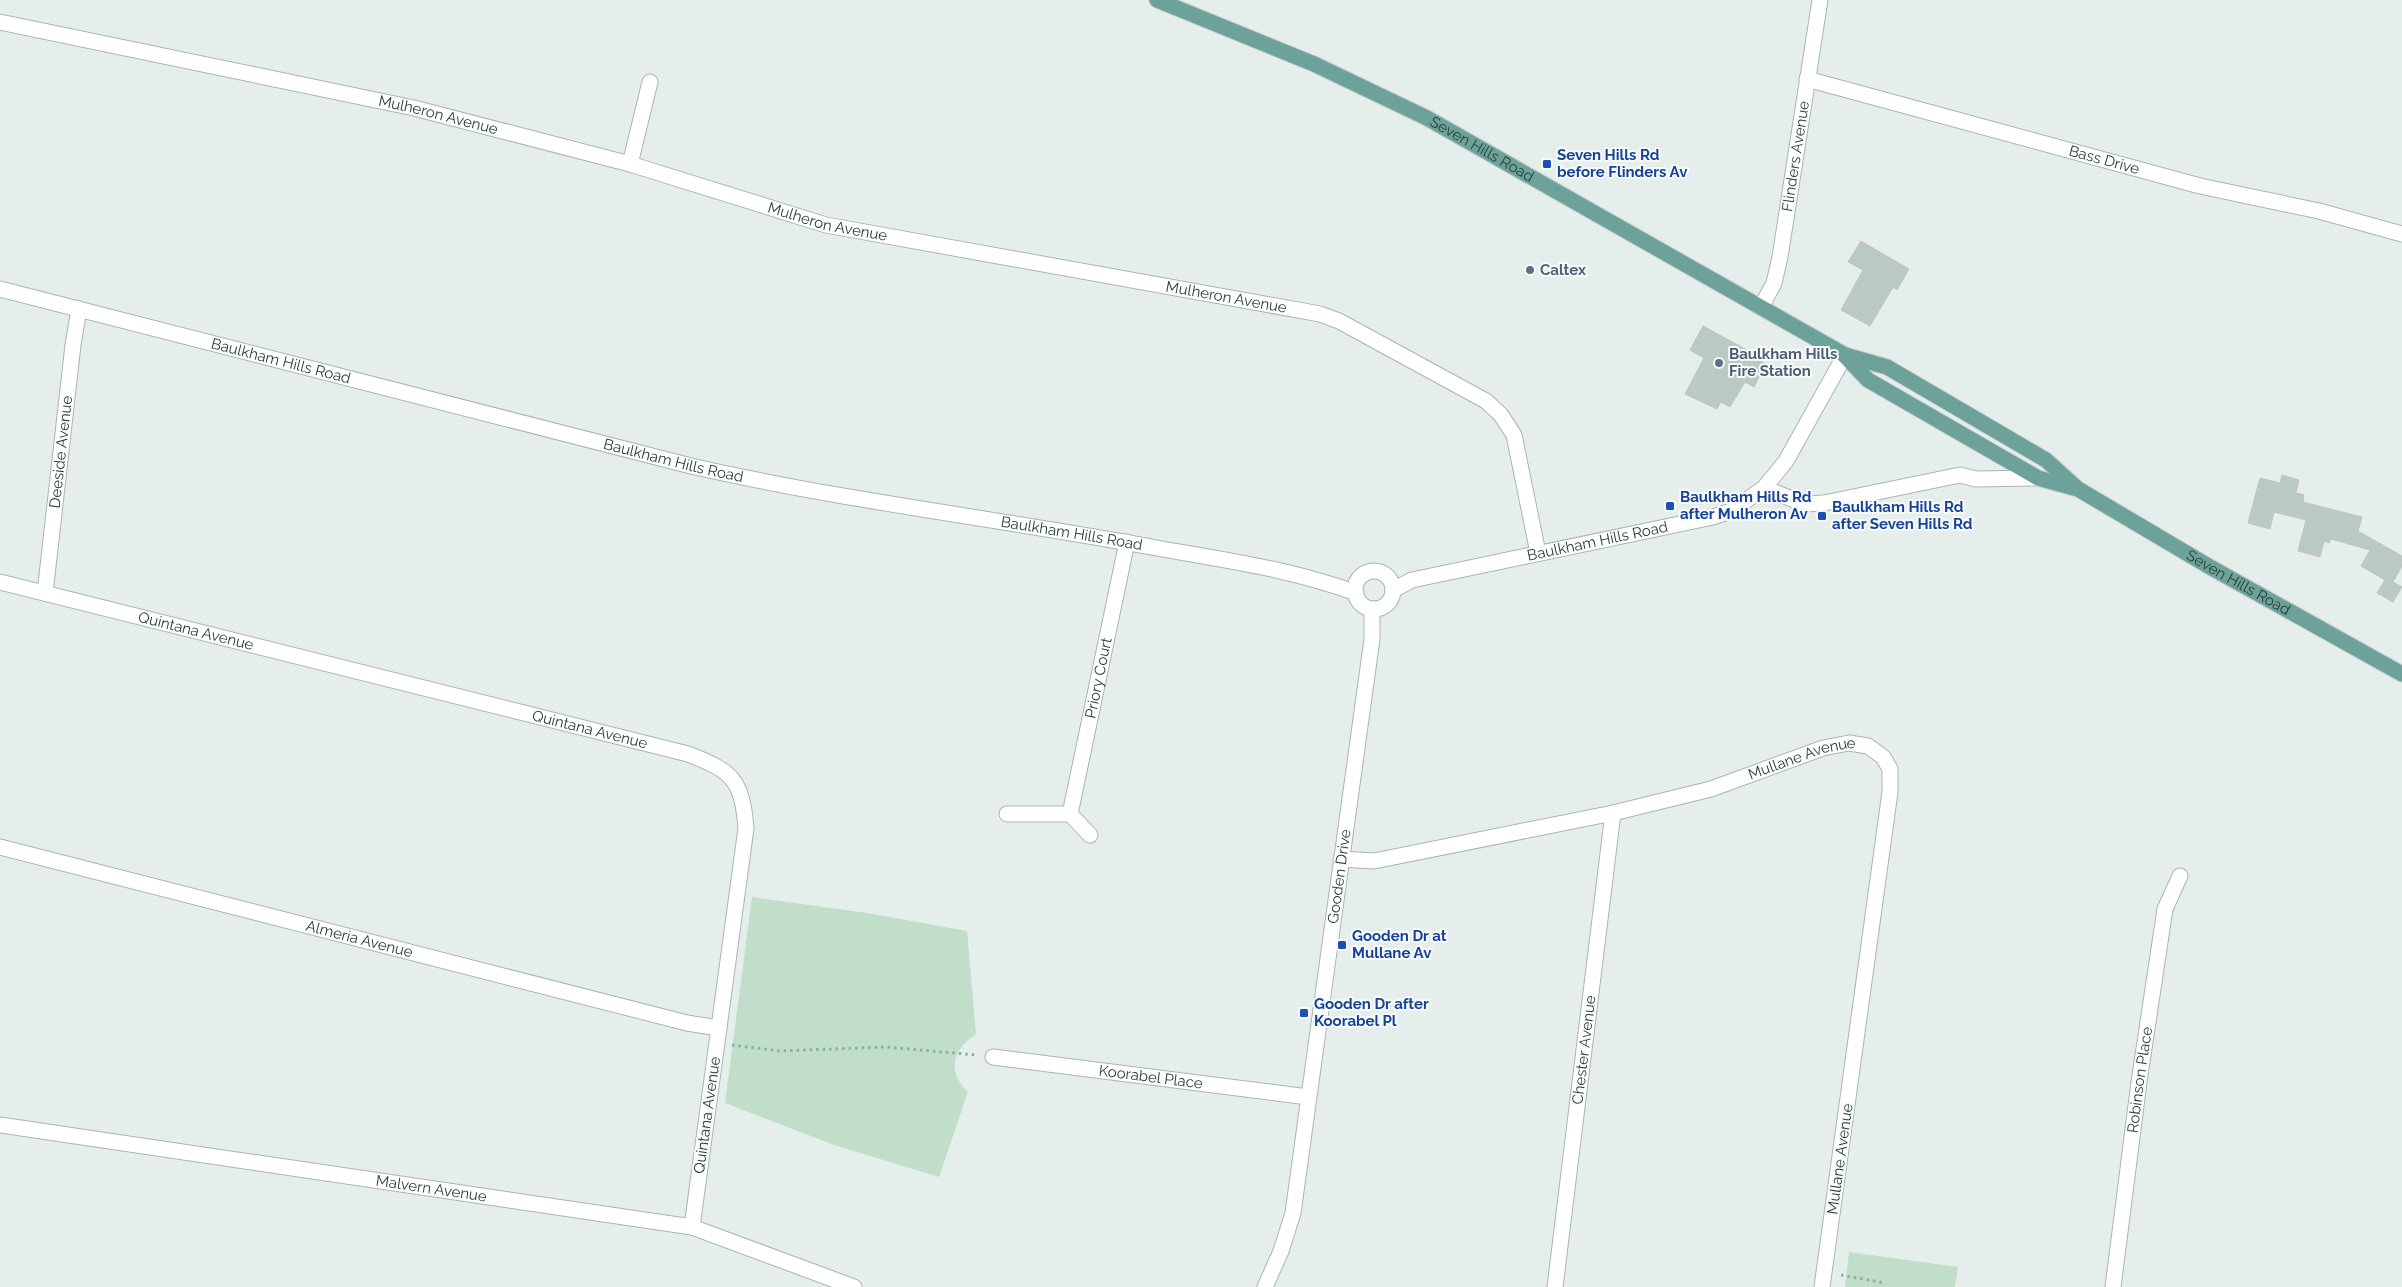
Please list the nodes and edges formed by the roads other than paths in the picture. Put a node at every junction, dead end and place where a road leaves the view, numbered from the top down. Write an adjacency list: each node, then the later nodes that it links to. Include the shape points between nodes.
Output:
1 (1157, 0): 9 (main road, Seven Hills Road, via 1314,64 1427,118)
2 (1820, 0): 4 (street, Flinders Avenue)
3 (0, 22): 6 (street, Mulheron Avenue, via 414,108)
4 (1807, 79): 7 (street, Bass Drive, via 2200,186 2319,211); 9 (street, Flinders Avenue, via 1780,256 1774,283)
5 (650, 82): 6 (street)
6 (630, 164): 16 (street, Mulheron Avenue, via 826,225 1329,316 1486,401 1502,414 1514,435)
7 (2402, 234)
8 (0, 289): 10 (street, Baulkham Hills Road)
9 (1761, 308): 11 (main road, Seven Hills Road)
10 (79, 309): 15 (street, Baulkham Hills Road, via 775,485); 20 (street, Deeside Avenue)
11 (1844, 355): 12 (main road, Seven Hills Road, via 1868,380); 13 (street, Baulkham Hills Road, via 1786,460); 14 (main road, Seven Hills Road, via 1888,367 2046,460)
12 (2038, 478): 13 (street, via 1976,478 1960,474 1815,504 1793,501); 14 (main road, Seven Hills Road)
13 (1764, 488): 16 (street, Baulkham Hills Road, via 1731,511 1713,517)
14 (2078, 489): 22 (main road, Seven Hills Road)
15 (1128, 542): 19 (street, Baulkham Hills Road, via 1290,572); 25 (street, Priory Court)
16 (1538, 553): 18 (street, Baulkham Hills Road, via 1412,580)
17 (0, 582): 20 (street, Quintana Avenue)
18 (1393, 590): 19 (street, via 1384,574 1371,572 1358,581); 21 (street, via 1385,606)
19 (1356, 593): 21 (street, via 1360,603)
20 (45, 594): 30 (street, Quintana Avenue, via 688,754 732,776 744,801 746,828)
21 (1372, 609): 28 (street, Gooden Drive, via 1372,639)
22 (2402, 674)
23 (1613, 813): 28 (street, Mullane Avenue, via 1374,861); 37 (street, Chester Avenue); 38 (street, Mullane Avenue, via 1711,789 1823,748 1849,743 1868,746 1883,757 1890,769 1890,792)
24 (1007, 814): 25 (street)
25 (1070, 814): 26 (street)
26 (1090, 835)
27 (0, 847): 30 (street, Almeria Avenue, via 688,1024)
28 (1341, 859): 32 (street, Gooden Drive)
29 (2180, 876): 39 (street, Robinson Place, via 2165,909)
30 (719, 1028): 34 (street, Quintana Avenue)
31 (993, 1057): 32 (street, Koorabel Place)
32 (1308, 1098): 36 (street, Gooden Drive, via 1293,1214)
33 (0, 1125): 34 (street, Malvern Avenue)
34 (692, 1227): 35 (street, Malvern Avenue)
35 (854, 1287)
36 (1265, 1287)
37 (1555, 1287)
38 (1822, 1287)
39 (2113, 1287)

